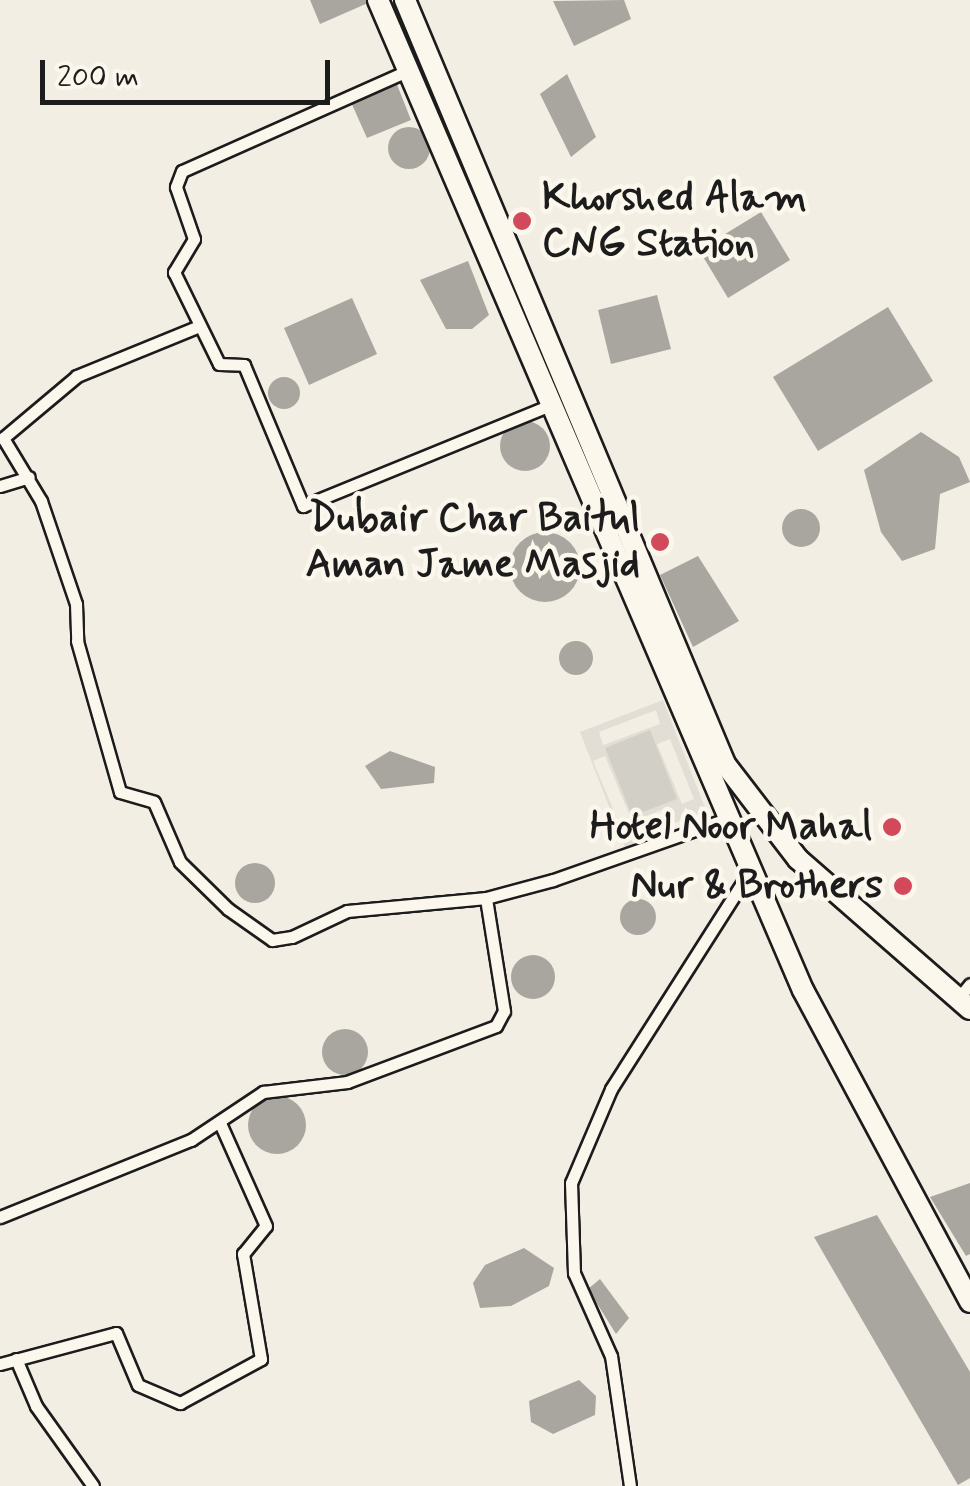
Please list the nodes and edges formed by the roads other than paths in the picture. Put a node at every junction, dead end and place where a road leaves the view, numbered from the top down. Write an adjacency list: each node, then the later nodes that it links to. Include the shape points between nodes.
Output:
1 (378, 0): 3 (highway)
2 (404, 0): 8 (highway, via 684,678)
3 (406, 70): 4 (street, via 175,178 194,239 172,268); 5 (highway)
4 (197, 327): 5 (street, via 219,364 244,364 303,506); 6 (street, via 77,376 4,435)
5 (546, 407): 9 (highway)
6 (29, 478): 7 (street); 13 (street, via 76,604 77,641 120,792 154,802 180,862 228,910 272,940 347,911)
7 (0, 486)
8 (750, 803): 9 (highway); 10 (highway)
9 (726, 818): 11 (highway); 13 (street)
10 (769, 827): 11 (highway); 14 (highway)
11 (737, 843): 12 (highway)
12 (750, 871): 17 (highway); 21 (street, via 611,1089 570,1183 574,1273 610,1356)
13 (486, 898): 15 (street, via 503,1020 347,1082 264,1092)
14 (966, 997)
15 (220, 1123): 16 (street); 18 (street, via 266,1226 243,1254 262,1359 180,1404 138,1385 116,1333 61,1354)
16 (0, 1217)
17 (970, 1302)
18 (16, 1359): 19 (street); 20 (street, via 36,1406)
19 (0, 1364)
20 (93, 1486)
21 (630, 1486)

